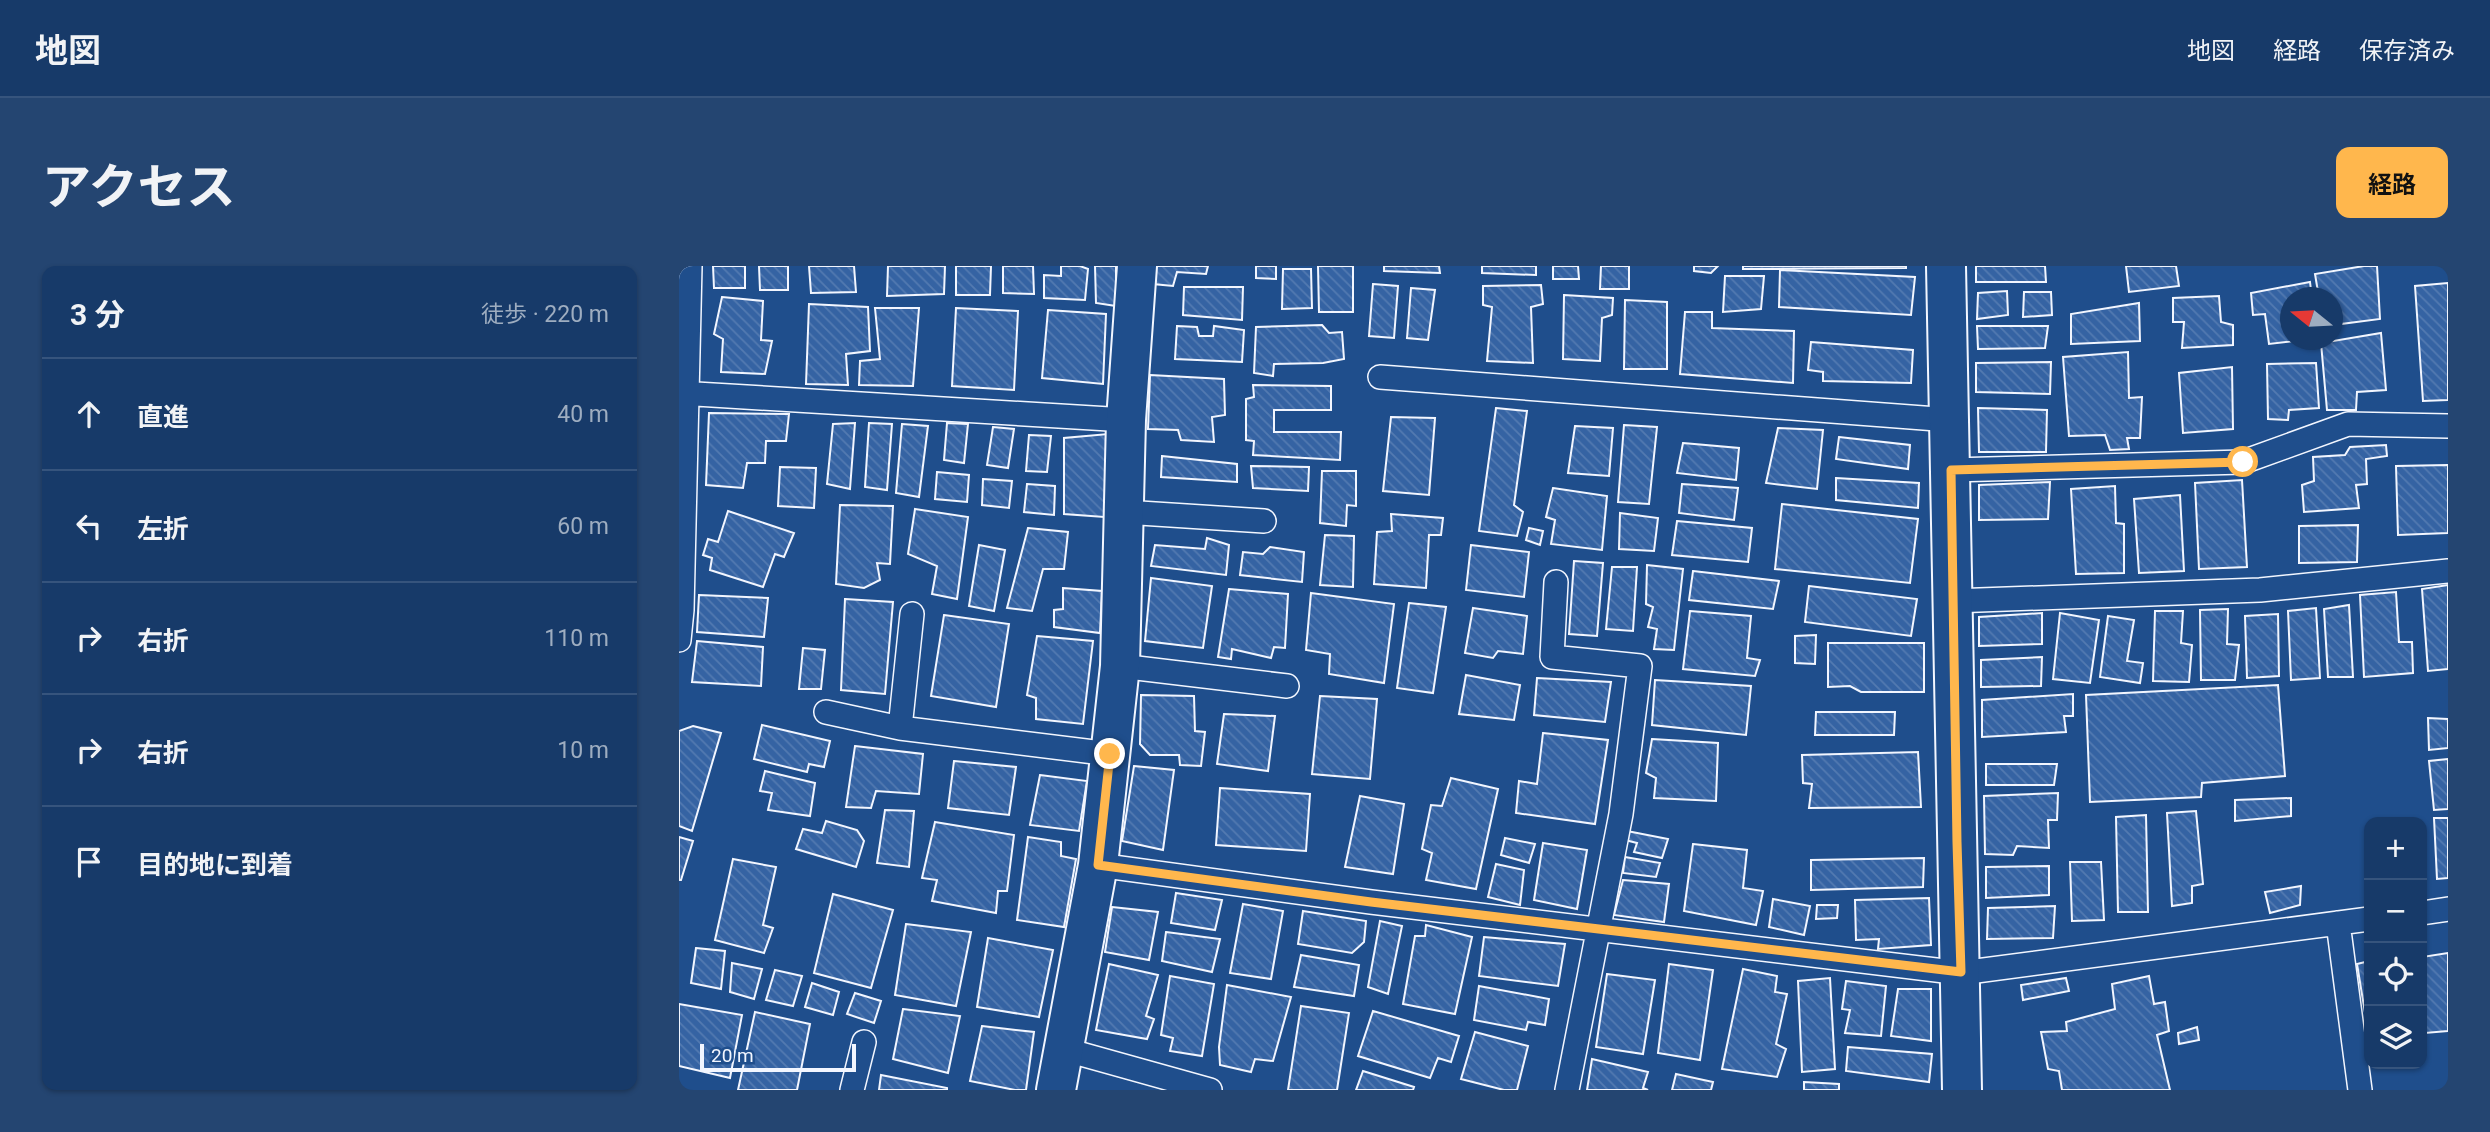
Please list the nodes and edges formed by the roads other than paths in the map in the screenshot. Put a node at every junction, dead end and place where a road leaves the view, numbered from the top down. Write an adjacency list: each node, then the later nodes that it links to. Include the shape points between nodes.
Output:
1 (690, 266): 5 (lane)
2 (1137, 266): 7 (street)
3 (1946, 266): 6 (street)
4 (1380, 377): 6 (lane)
5 (683, 393): 7 (lane); 16 (lane)
6 (1950, 419): 9 (street)
7 (1126, 421): 10 (street)
8 (2448, 426): 9 (lane, via 2348,424 2243,462)
9 (1951, 470): 14 (street)
10 (1124, 512): 11 (lane); 17 (street)
11 (1264, 521)
12 (2448, 571): 14 (lane, via 2260,590)
13 (1556, 582): 27 (lane, via 1552,657 1640,666 1621,814)
14 (1952, 601): 28 (street)
15 (912, 614): 20 (lane)
16 (679, 640)
17 (1120, 666): 18 (lane); 21 (street)
18 (1287, 686)
19 (826, 712): 20 (lane)
20 (900, 728): 21 (lane)
21 (1110, 754): 22 (street)
22 (1098, 865): 27 (lane); 30 (street)
23 (2448, 909): 24 (lane)
24 (2427, 912)
25 (2364, 920): 26 (lane)
26 (2337, 923): 28 (lane); 36 (lane)
27 (1598, 929): 28 (lane); 34 (lane)
28 (1961, 972): 35 (street)
29 (864, 1042): 31 (lane)
30 (1063, 1049): 32 (street); 33 (lane)
31 (852, 1090)
32 (1056, 1090)
33 (1210, 1090)
34 (1567, 1090)
35 (1962, 1090)
36 (2360, 1090)

